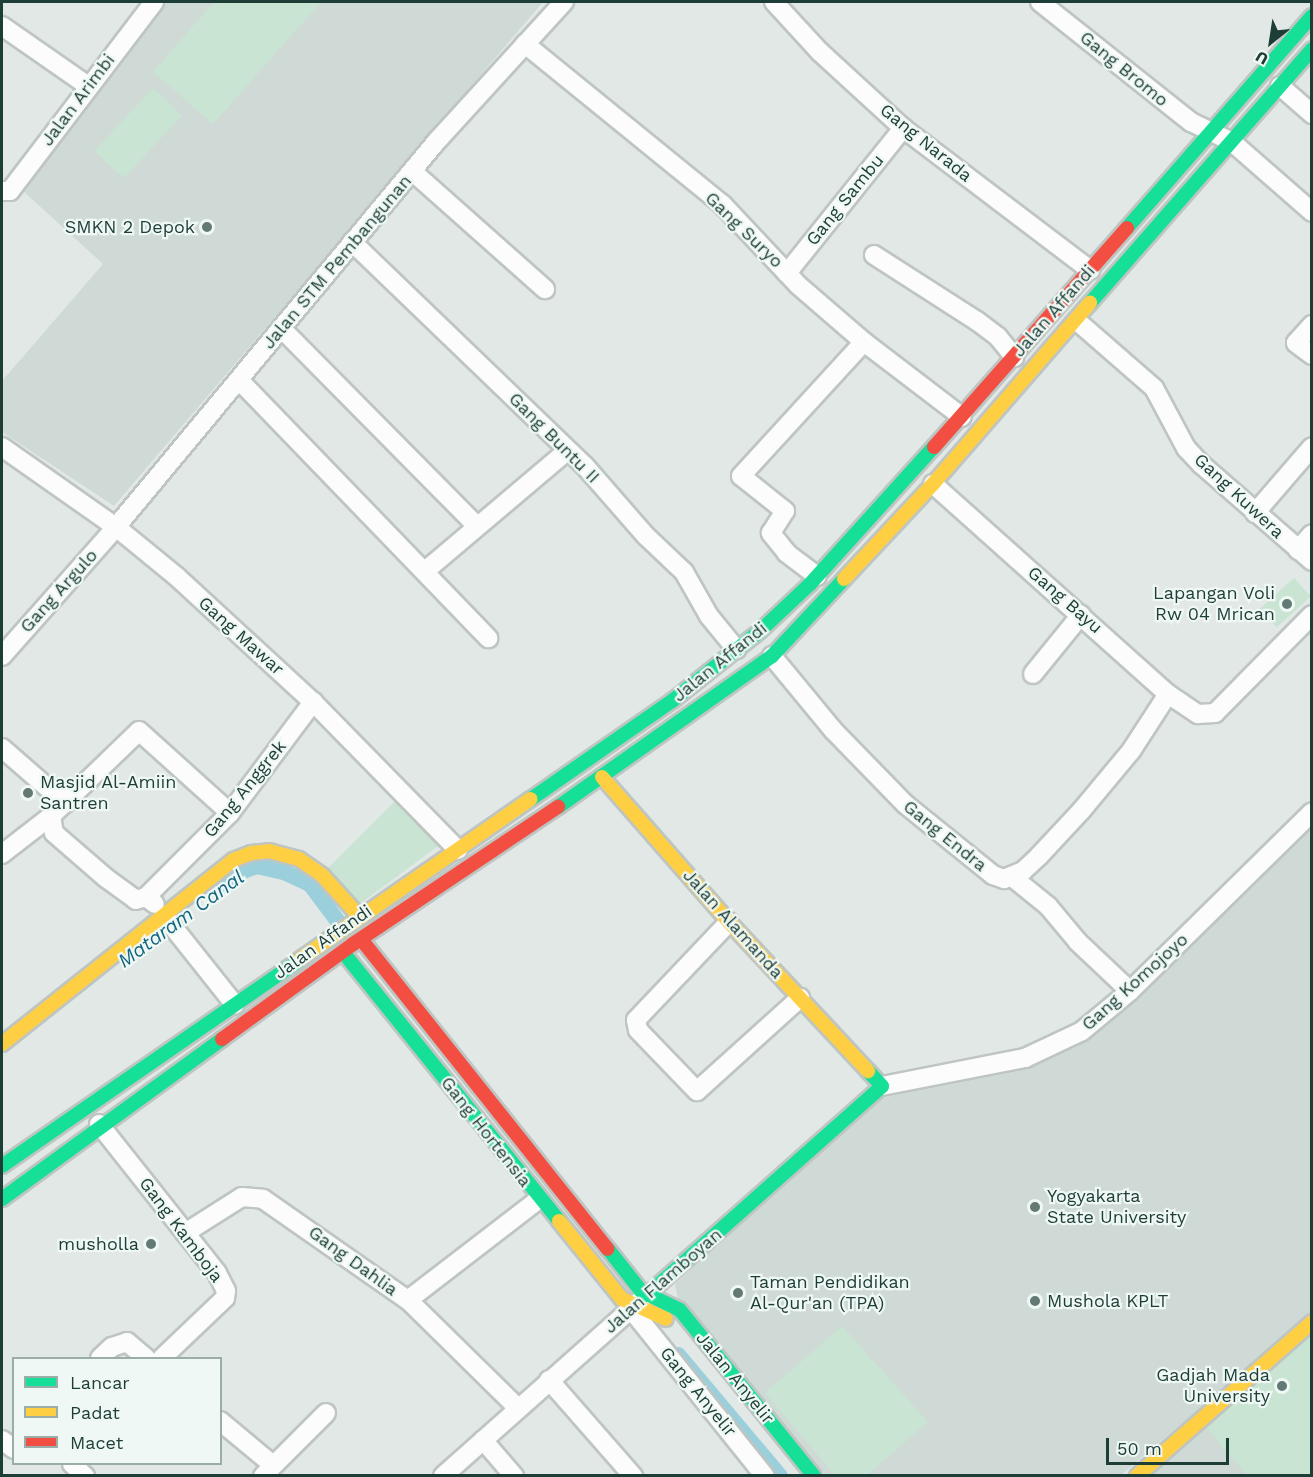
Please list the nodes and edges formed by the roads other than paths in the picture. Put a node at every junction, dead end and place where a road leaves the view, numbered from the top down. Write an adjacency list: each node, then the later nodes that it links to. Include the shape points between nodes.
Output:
1 (154, 2): 9 (street, Jalan Arimbi)
2 (564, 2): 7 (street, Jalan STM Pembangunan)
3 (774, 2): 12 (street, Gang Narada, via 820,52)
4 (1040, 2): 13 (street, Gang Bromo, via 1191,122)
5 (1311, 16): 13 (main road, Jalan Affandi)
6 (2, 26): 9 (street)
7 (525, 44): 15 (street, Jalan STM Pembangunan); 21 (street, Gang Suryo, via 722,204)
8 (1311, 49): 10 (main road, Jalan Affandi)
9 (88, 86): 16 (street, Jalan Arimbi, via 10,191)
10 (1280, 86): 11 (street); 14 (main road, Jalan Affandi)
11 (1311, 114)
12 (903, 128): 20 (street, Gang Narada); 21 (street, Gang Sambu)
13 (1211, 133): 14 (street, Gang Bromo); 20 (main road, Jalan Affandi)
14 (1232, 142): 17 (street, Gang Bromo); 23 (main road, Jalan Affandi)
15 (412, 171): 18 (street, Jalan STM Pembangunan); 22 (street)
16 (2, 191)
17 (1311, 212)
18 (352, 242): 25 (street, Jalan STM Pembangunan); 33 (street, Gang Buntu II)
19 (874, 255): 28 (street, via 977,321 998,337)
20 (1090, 270): 28 (main road, Jalan Affandi)
21 (787, 273): 26 (street, Gang Suryo)
22 (545, 289)
23 (1077, 321): 34 (main road, Jalan Affandi); 35 (street, Gang Kuwera, via 1154,388 1186,448)
24 (1311, 325): 27 (street, via 1296,343)
25 (281, 328): 29 (street, Jalan STM Pembangunan); 36 (street)
26 (864, 342): 30 (street, Gang Suryo); 41 (street, via 741,476 785,512 771,533)
27 (1311, 355)
28 (1014, 357): 30 (main road, Jalan Affandi)
29 (238, 380): 37 (street, Jalan STM Pembangunan); 40 (street)
30 (962, 417): 41 (main road, Jalan Affandi)
31 (2, 447): 37 (street, Gang Mawar)
32 (1311, 447): 35 (street)
33 (567, 451): 36 (street); 46 (street, Gang Buntu II, via 684,572 709,616)
34 (933, 484): 42 (main road, Jalan Affandi); 43 (street, Gang Bayu)
35 (1255, 513): 39 (street, Gang Kuwera)
36 (477, 526): 40 (street)
37 (116, 527): 47 (street, Gang Argulo); 51 (street, Gang Mawar, via 177,577)
38 (1311, 534): 39 (street)
39 (1305, 556)
40 (425, 571): 45 (street)
41 (814, 580): 42 (main road); 46 (main road, Jalan Affandi)
42 (826, 598): 48 (main road, Jalan Affandi)
43 (1081, 615): 49 (street); 50 (street, Gang Bayu)
44 (1311, 615): 50 (street, Gang Bayu, via 1215,713 1198,714)
45 (488, 638)
46 (736, 649): 53 (main road, Jalan Affandi, via 672,701)
47 (2, 656)
48 (772, 656): 54 (main road, Jalan Affandi); 61 (street, Gang Endra, via 833,730 905,804 993,875 1004,879)
49 (1033, 674)
50 (1168, 694): 61 (street, Gang Endra, via 1104,785 1039,856)
51 (313, 702): 57 (street, Gang Anggrek); 59 (street, Gang Mawar)
52 (2, 748): 55 (street)
53 (589, 759): 54 (street, Jalan Alamanda); 59 (main road, Jalan Affandi)
54 (602, 777): 65 (main road, Jalan Alamanda); 66 (main road, Jalan Affandi)
55 (65, 803): 57 (street, via 139,731); 58 (street)
56 (1311, 812): 68 (street, Gang Komojoyo)
57 (230, 813): 62 (street, Gang Anggrek)
58 (51, 816): 60 (street); 62 (street, via 54,833 106,878 136,900)
59 (458, 850): 63 (main road, Jalan Affandi)
60 (2, 854)
61 (1011, 876): 68 (street, via 1048,906 1078,942)
62 (146, 897): 64 (street)
63 (355, 919): 64 (main road, via 322,875 299,859 269,851 233,860); 70 (main road, Jalan Affandi)
64 (169, 921): 70 (street); 71 (main road)
65 (729, 922): 69 (main road, Jalan Alamanda); 69 (street, via 636,1020 638,1030 697,1091)
66 (362, 939): 67 (main road, Jalan Affandi); 79 (main road, Gang Hortensia)
67 (343, 952): 73 (main road, Jalan Affandi); 76 (main road, Gang Hortensia)
68 (1130, 991): 72 (street, Gang Komojoyo, via 1056,1047 1025,1058)
69 (800, 998): 72 (main road, Jalan Alamanda)
70 (235, 1005): 74 (main road, Jalan Affandi)
71 (2, 1044)
72 (882, 1086): 79 (main road, Jalan Flamboyan)
73 (99, 1124): 75 (main road, Jalan Affandi); 77 (street, Gang Kamboja)
74 (2, 1166)
75 (2, 1199)
76 (539, 1199): 78 (street, Gang Dahlia); 79 (main road, Gang Hortensia)
77 (185, 1233): 78 (street, Gang Dahlia, via 242,1197 263,1199); 83 (street, Gang Kamboja, via 226,1290 217,1305)
78 (408, 1300): 85 (street)
79 (637, 1304): 84 (street, Jalan Flamboyan); 95 (street, Gang Anyelir); 96 (main road, Jalan Anyelir, via 662,1316 680,1331); 97 (main road, Jalan Anyelir, via 680,1310)
80 (1311, 1322): 98 (main road)
81 (102, 1357): 82 (street, via 112,1347 127,1342)
82 (144, 1357)
83 (164, 1357)
84 (549, 1380): 85 (street, Jalan Flamboyan); 94 (street)
85 (518, 1408): 88 (street, Jalan Flamboyan)
86 (326, 1413): 90 (street)
87 (222, 1423): 90 (street)
88 (483, 1440): 92 (street, Jalan Flamboyan); 93 (street)
89 (73, 1465): 91 (street)
90 (268, 1470)
91 (85, 1476)
92 (443, 1476)
93 (514, 1476)
94 (633, 1476)
95 (765, 1476)
96 (799, 1476)
97 (814, 1476)
98 (1137, 1476)

